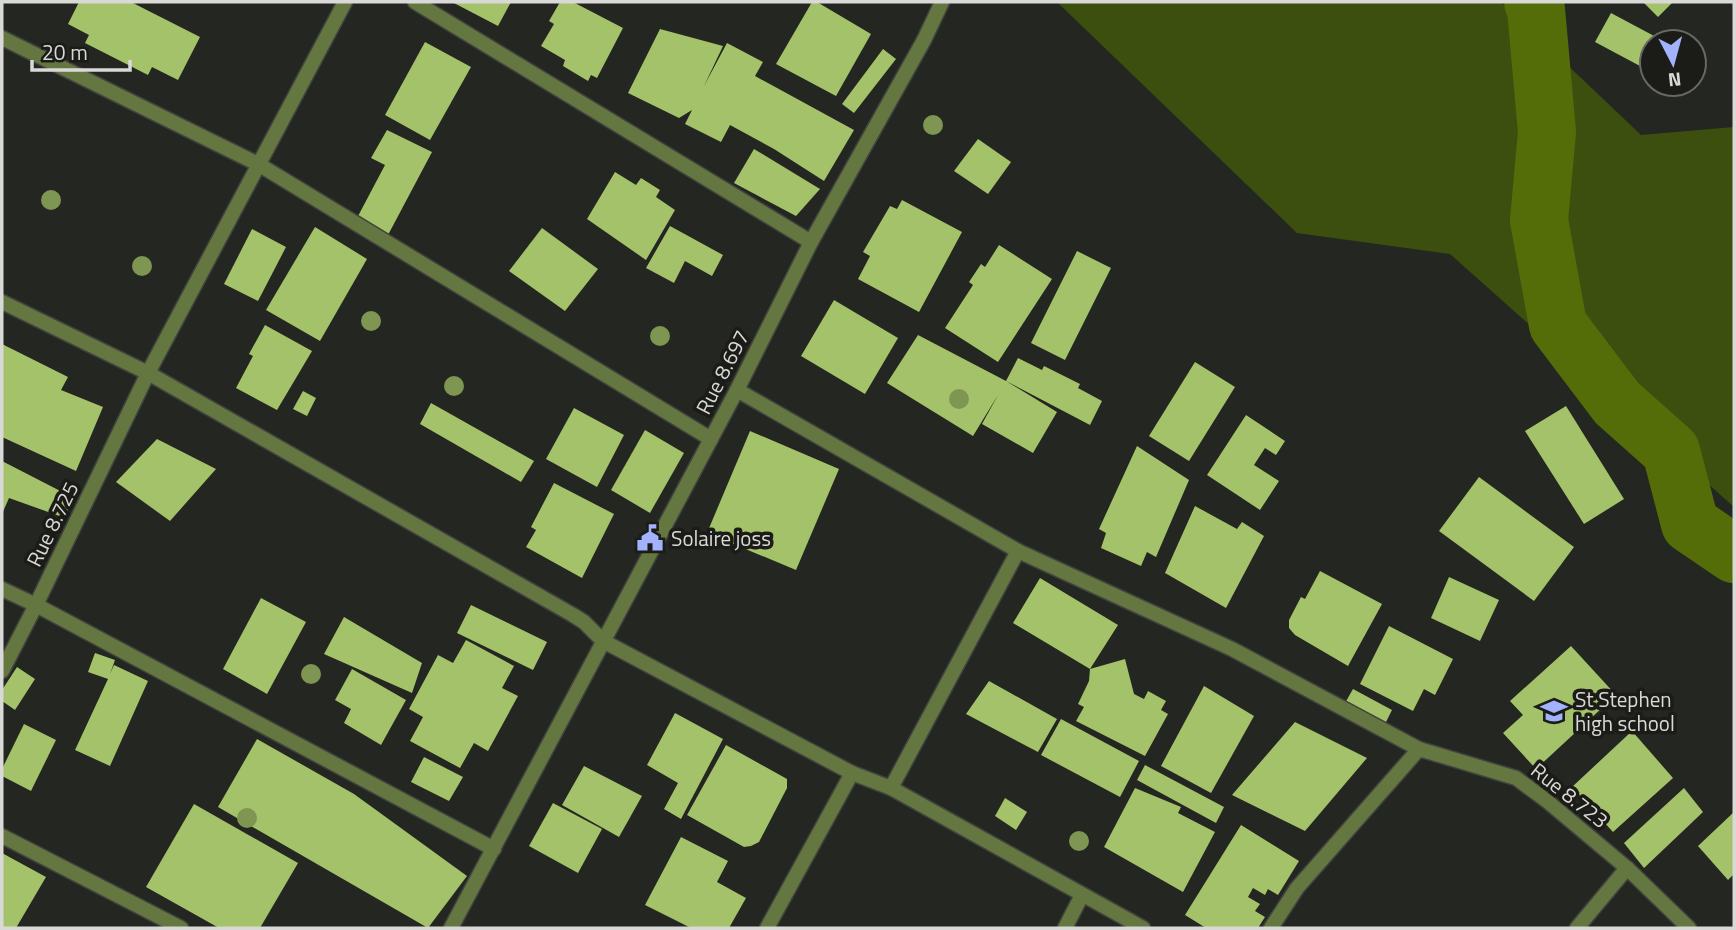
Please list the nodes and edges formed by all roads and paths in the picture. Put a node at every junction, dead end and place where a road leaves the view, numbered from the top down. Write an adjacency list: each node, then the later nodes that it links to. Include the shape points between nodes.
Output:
1 (345, 2): 5 (street, Rue 8.725)
2 (415, 2): 6 (street)
3 (942, 2): 6 (street, Rue 8.697)
4 (2, 38): 5 (street)
5 (258, 164): 8 (street, Rue 8.725); 10 (street)
6 (811, 242): 9 (street, Rue 8.697)
7 (2, 302): 8 (street)
8 (148, 373): 13 (street, Rue 8.725); 14 (street, via 573,615)
9 (737, 390): 10 (street, Rue 8.697); 11 (street, Rue 8.723)
10 (711, 439): 14 (street, Rue 8.697)
11 (1018, 551): 16 (street, Rue 8.723, via 1232,649); 18 (street)
12 (2, 589): 13 (street)
13 (36, 605): 15 (street, Rue 8.725); 20 (street)
14 (603, 641): 17 (street); 20 (street, Rue 8.697)
15 (2, 671)
16 (1419, 749): 21 (street, Rue 8.723, via 1516,778); 28 (street, via 1297,888)
17 (852, 772): 18 (street); 25 (street)
18 (891, 788): 22 (street)
19 (2, 836): 23 (street)
20 (494, 849): 24 (street, Rue 8.697)
21 (1627, 868): 29 (street); 30 (street, Rue 8.723)
22 (1082, 895): 26 (street); 27 (street)
23 (181, 928)
24 (451, 928)
25 (767, 928)
26 (1065, 928)
27 (1143, 928)
28 (1271, 928)
29 (1577, 928)
30 (1689, 928)

